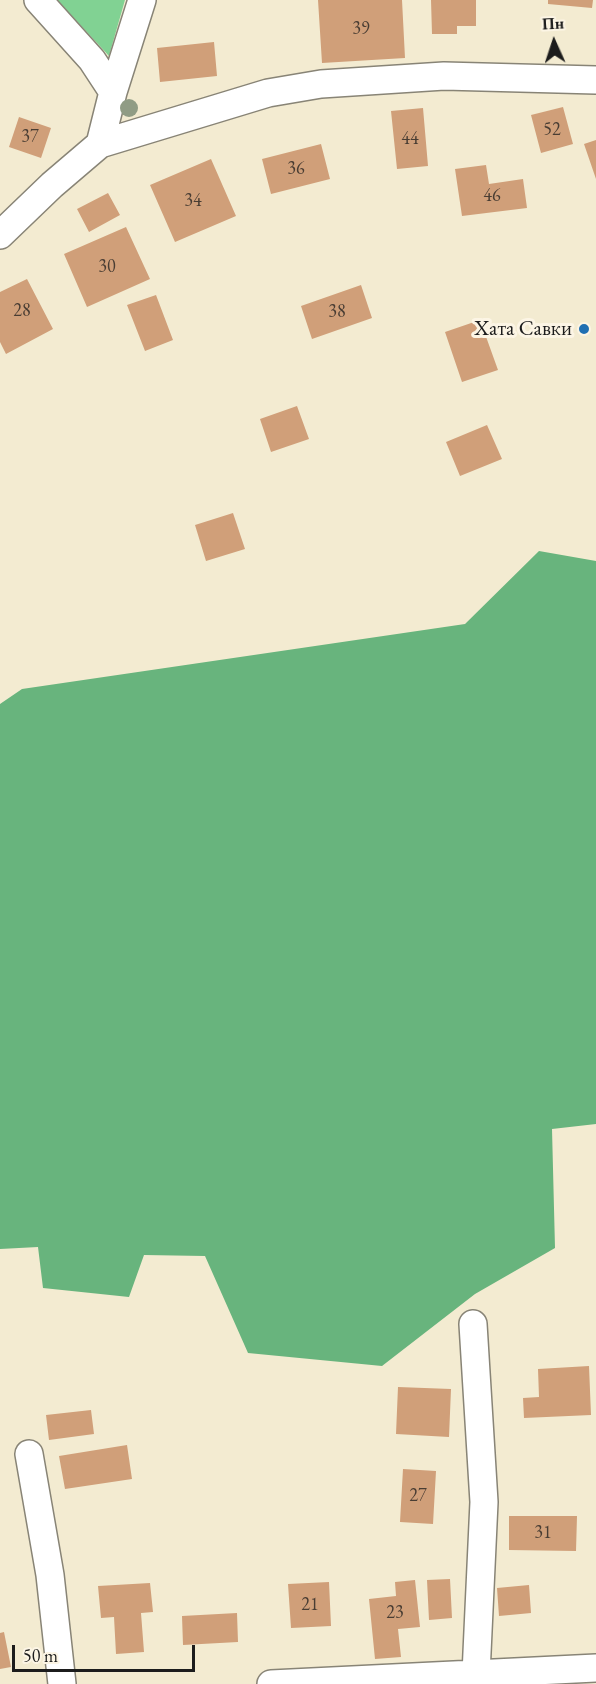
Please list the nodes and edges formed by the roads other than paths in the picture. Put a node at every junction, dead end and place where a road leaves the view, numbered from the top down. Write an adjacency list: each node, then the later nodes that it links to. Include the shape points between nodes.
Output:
1 (38, 0): 4 (street, via 92,60)
2 (142, 0): 4 (street)
3 (596, 80): 5 (street, via 444,76 321,84 268,93)
4 (113, 92): 5 (street)
5 (100, 144): 6 (street)
6 (0, 236)
7 (473, 1324): 10 (street, via 484,1502)
8 (29, 1454): 11 (street, via 50,1575)
9 (596, 1668): 10 (street)
10 (476, 1674): 12 (street)
11 (62, 1684)
12 (271, 1684)

